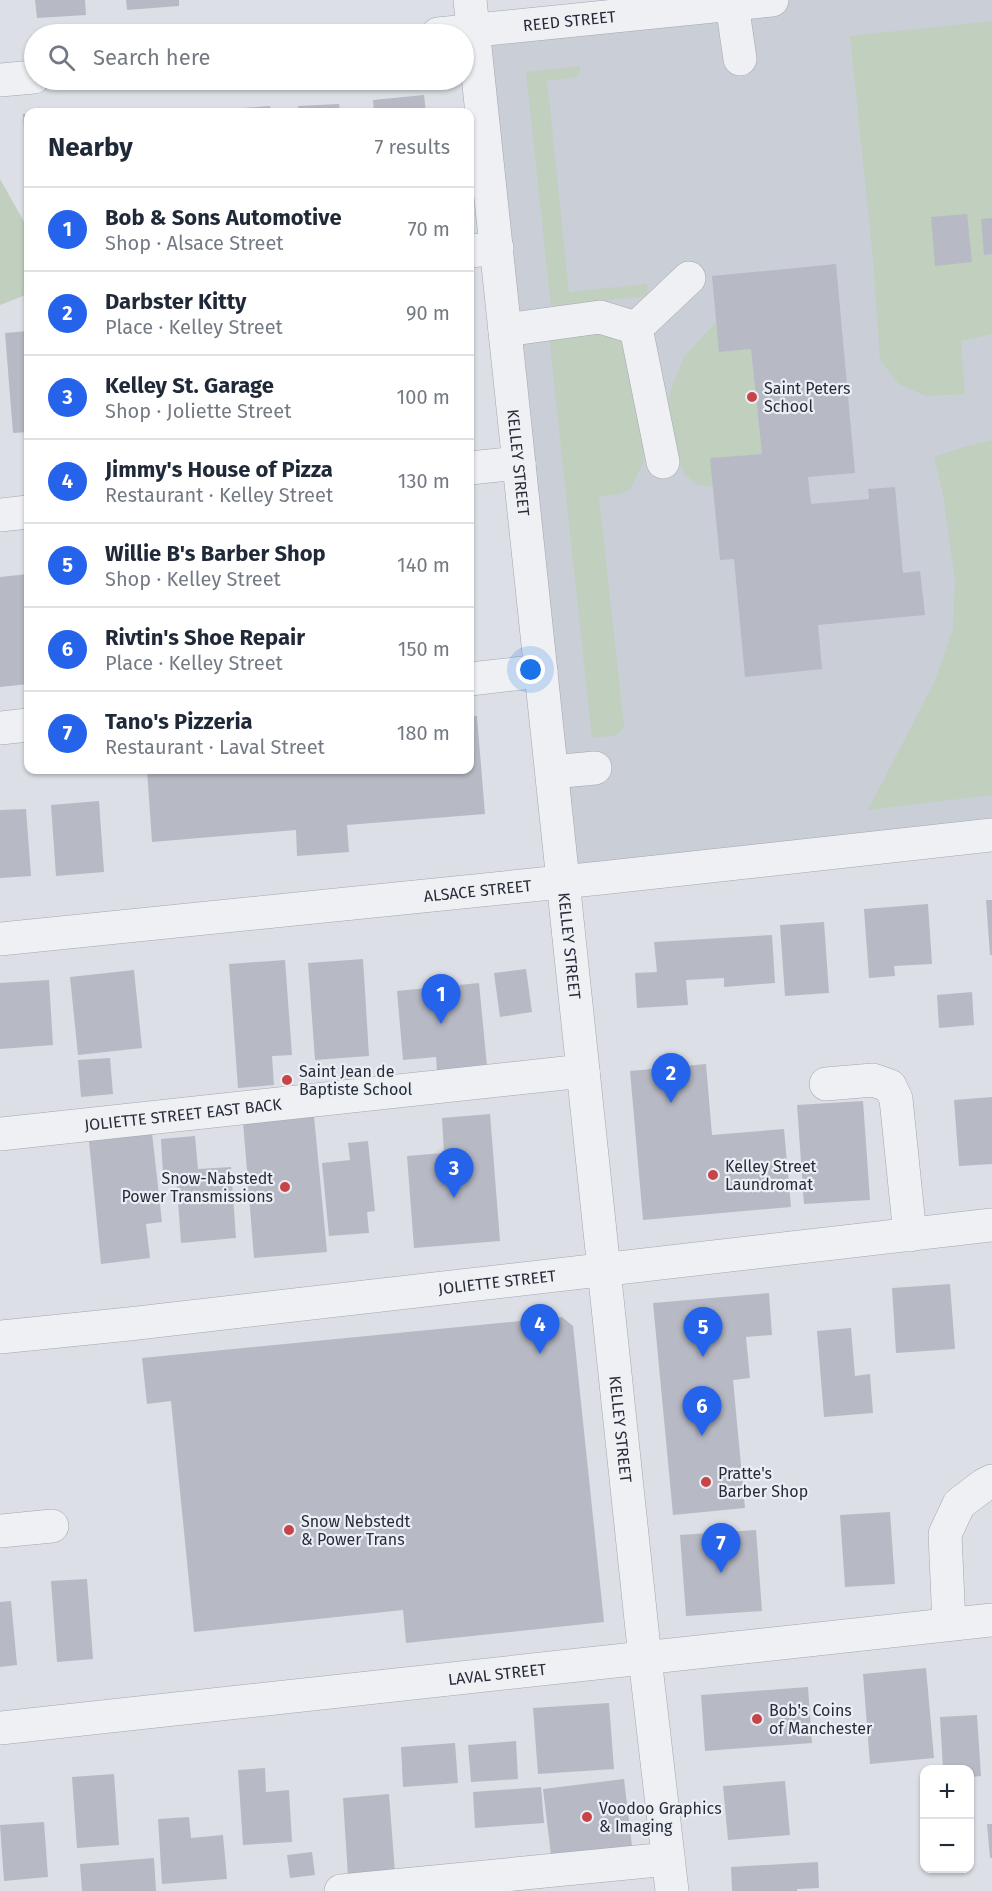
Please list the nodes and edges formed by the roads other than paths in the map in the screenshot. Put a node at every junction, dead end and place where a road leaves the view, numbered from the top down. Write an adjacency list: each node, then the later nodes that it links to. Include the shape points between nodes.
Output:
1 (772, 0): 2 (street, REED STREET)
2 (732, 4): 3 (street, REED STREET); 6 (street)
3 (472, 15): 4 (street, REED STREET)
4 (456, 24)
5 (474, 58): 9 (street, KELLEY STREET)
6 (740, 59)
7 (24, 78): 8 (street)
8 (0, 80)
9 (483, 249): 12 (street, KELLEY STREET)
10 (689, 278): 11 (street)
11 (636, 328): 12 (street, via 600,317); 13 (street)
12 (505, 330): 14 (street, KELLEY STREET)
13 (663, 462)
14 (519, 463): 15 (street); 18 (street, KELLEY STREET)
15 (474, 468)
16 (24, 512): 17 (street)
17 (0, 515)
18 (541, 671): 19 (street); 23 (street, KELLEY STREET)
19 (474, 679)
20 (24, 725): 21 (street)
21 (0, 728)
22 (595, 768): 23 (street)
23 (552, 772): 25 (street, KELLEY STREET)
24 (992, 835): 25 (street, ALSACE STREET)
25 (564, 882): 26 (street, ALSACE STREET); 27 (street, KELLEY STREET)
26 (0, 939)
27 (583, 1071): 29 (street, JOLIETTE STREET EAST BACK); 32 (street, KELLEY STREET)
28 (826, 1084): 31 (street, via 873,1080 890,1086 896,1099)
29 (0, 1134)
30 (992, 1226): 31 (street, JOLIETTE STREET)
31 (910, 1235): 32 (street, JOLIETTE STREET)
32 (604, 1270): 33 (street, JOLIETTE STREET); 39 (street, KELLEY STREET)
33 (0, 1337)
34 (992, 1481): 38 (street, via 959,1504 945,1534)
35 (52, 1526): 36 (street)
36 (0, 1531)
37 (992, 1620): 38 (street, LAVAL STREET)
38 (949, 1624): 39 (street, LAVAL STREET)
39 (645, 1658): 40 (street, LAVAL STREET); 41 (street, KELLEY STREET)
40 (0, 1728)
41 (668, 1859): 42 (street); 43 (street, KELLEY STREET)
42 (341, 1891)
43 (672, 1891)

